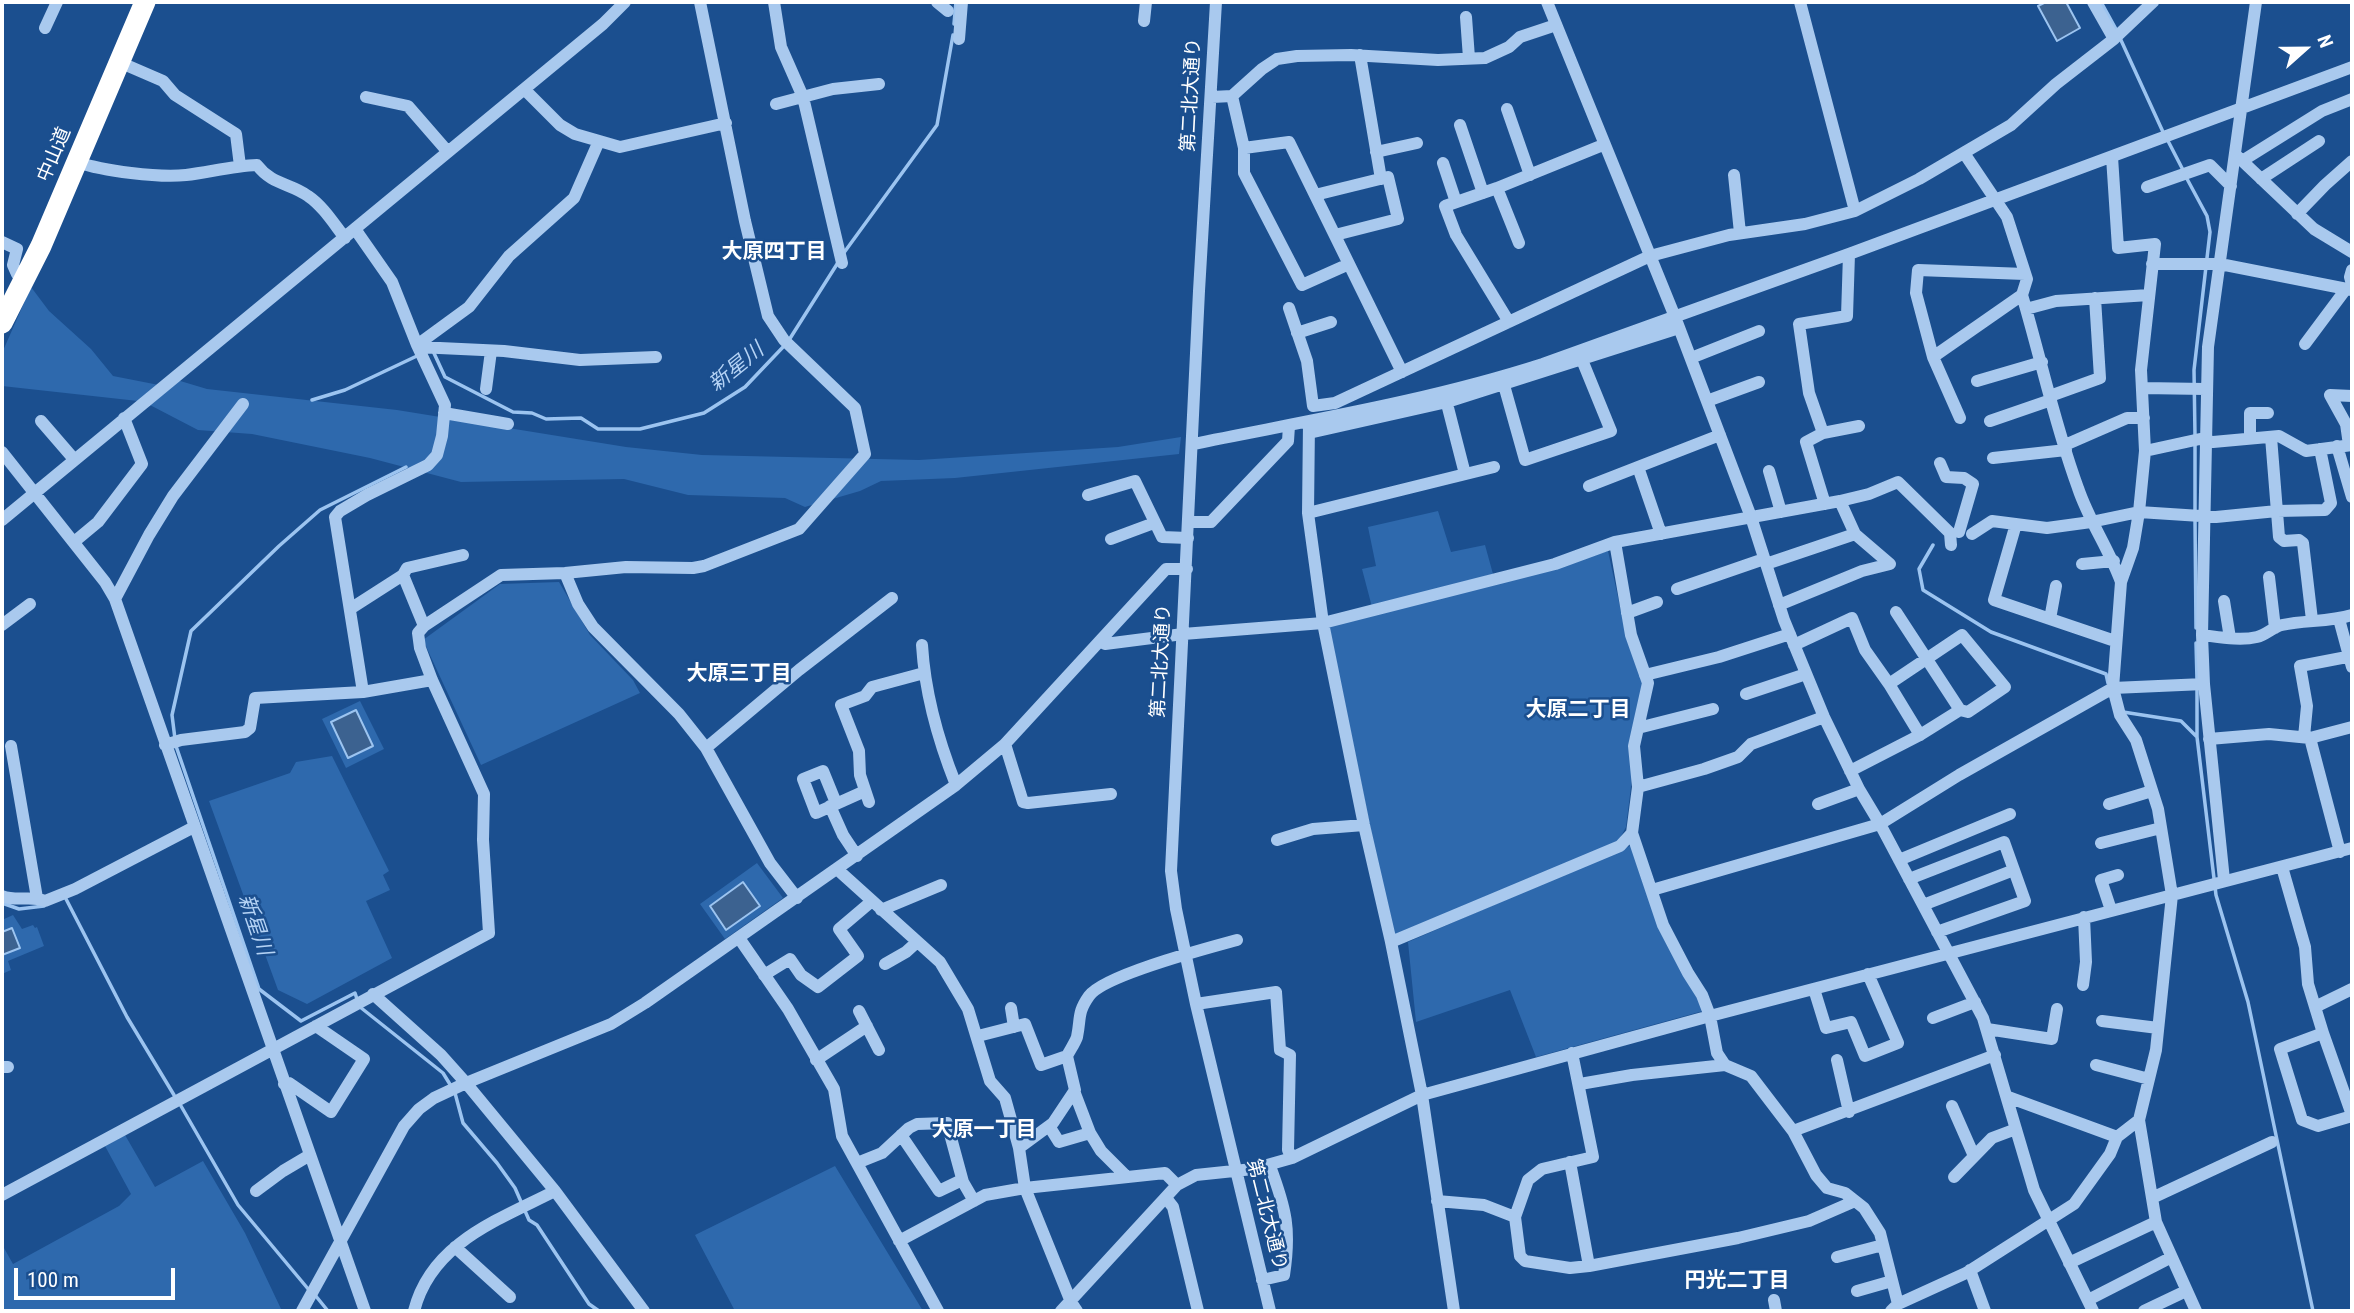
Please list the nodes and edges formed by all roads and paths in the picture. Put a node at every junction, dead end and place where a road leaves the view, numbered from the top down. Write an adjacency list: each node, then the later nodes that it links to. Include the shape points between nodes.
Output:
1 (57, 2): 19 (street)
2 (145, 2): 24 (highway, 中山道)
3 (625, 2): 27 (street)
4 (700, 2): 36 (street)
5 (774, 2): 30 (street, via 781,47)
6 (937, 2): 15 (street)
7 (962, 2): 21 (street)
8 (1146, 2): 17 (street)
9 (1216, 2): 31 (street, 第二北大通り)
10 (1547, 2): 18 (street)
11 (1800, 2): 63 (street)
12 (2093, 2): 20 (street)
13 (2153, 2): 20 (street)
14 (2256, 2): 35 (street)
15 (948, 11)
16 (1466, 18): 23 (street)
17 (1143, 21)
18 (1556, 25): 23 (street, via 1520,37 1485,58); 41 (street)
19 (45, 28)
20 (2118, 35): 45 (street, via 2011,125)
21 (959, 39)
22 (1360, 55): 23 (street); 28 (street, via 1277,60); 44 (street)
23 (1469, 58)
24 (119, 62): 49 (highway, 中山道); 51 (street, via 163,81 175,95 236,134)
25 (2352, 67): 35 (street)
26 (879, 84): 30 (street)
27 (524, 89): 38 (street, via 560,125); 43 (street)
28 (1232, 96): 31 (street); 42 (street)
29 (366, 97): 43 (street, via 408,106)
30 (803, 97): 33 (street); 73 (street)
31 (1212, 97): 130 (street, 第二北大通り)
32 (2352, 99): 47 (street)
33 (776, 104)
34 (1507, 109): 52 (street)
35 (2240, 110): 46 (street); 47 (street)
36 (726, 123): 38 (street, via 630,146); 172 (street, via 768,316 787,342 855,408 865,454 799,528 704,566)
37 (1460, 125): 59 (street)
38 (599, 141): 93 (street, via 574,198 509,256 469,307)
39 (2319, 141): 55 (street)
40 (1416, 143): 44 (street)
41 (1603, 145): 52 (street); 72 (street)
42 (1244, 148): 60 (street, via 1289,142); 74 (street, via 1244,173 1302,285)
43 (448, 152): 66 (street)
44 (1376, 152): 54 (street)
45 (1964, 153): 61 (street); 63 (street)
46 (2112, 157): 61 (street); 75 (street, via 2118,248 2155,244)
47 (2239, 158): 55 (street); 56 (street)
48 (2352, 161): 64 (street)
49 (77, 162): 51 (street, via 128,172 184,175); 79 (highway, 中山道)
50 (1443, 163): 62 (street)
51 (240, 166): 66 (street, via 257,165 266,177 304,193)
52 (1530, 175): 58 (street)
53 (1734, 175): 65 (street)
54 (1381, 179): 60 (street); 67 (street, via 1388,177 1398,219)
55 (2261, 179): 64 (street)
56 (2231, 186): 57 (street, via 2210,165); 76 (street)
57 (2147, 187)
58 (1497, 188): 59 (street); 69 (street)
59 (1483, 193): 62 (street)
60 (1315, 195): 67 (street)
61 (1996, 198): 71 (street); 78 (street, via 2007,217)
62 (1456, 202): 87 (street, via 1445,206 1456,235)
63 (1855, 211): 65 (street)
64 (2297, 214): 70 (street)
65 (1740, 233): 72 (street)
66 (350, 234): 93 (street, via 392,282); 116 (street)
67 (1335, 235): 74 (street)
68 (2, 242): 79 (street, via 17,249 13,265)
69 (1519, 243)
70 (2352, 251)
71 (1849, 254): 88 (street); 125 (street, via 1847,316 1799,324 1809,393)
72 (1650, 256): 87 (street); 88 (street)
73 (840, 258)
74 (1349, 264): 100 (street)
75 (2152, 264): 76 (street); 82 (street)
76 (2217, 264): 80 (street); 106 (street)
77 (2352, 270): 80 (street)
78 (2025, 274): 81 (street); 97 (street, via 1918,270 1916,293)
79 (25, 278): 89 (highway, 中山道)
80 (2350, 287): 92 (street)
81 (2022, 295): 85 (street); 97 (street)
82 (2149, 295): 83 (street); 104 (street)
83 (2095, 298): 85 (street); 109 (street, via 2100,378)
84 (1289, 308): 91 (street)
85 (2026, 309): 99 (street)
86 (1331, 322): 91 (street)
87 (1509, 322): 100 (street)
88 (1677, 322): 95 (street); 98 (street)
89 (2, 323)
90 (1759, 331): 98 (street)
91 (1297, 333): 111 (street, via 1307,361 1313,406)
92 (2305, 344)
93 (420, 350): 94 (street); 114 (street, via 445,405)
94 (491, 351): 96 (street, via 580,360); 105 (street)
95 (1581, 356): 101 (street); 101 (street, via 1611,431 1525,460)
96 (656, 357)
97 (1933, 357): 117 (street)
98 (1691, 358): 110 (street)
99 (2042, 362): 102 (street); 109 (street)
100 (1402, 372): 111 (street)
101 (1503, 381): 108 (street)
102 (1977, 381)
103 (1759, 382): 110 (street)
104 (2143, 388): 106 (street); 118 (street)
105 (486, 389)
106 (2204, 389): 129 (street)
107 (2352, 396): 131 (street, via 2330,396 2346,425)
108 (1445, 398): 115 (street); 124 (street); 142 (street)
109 (2051, 398): 120 (street); 132 (street)
110 (1707, 401): 126 (street)
111 (1335, 402): 115 (street)
112 (243, 404): 179 (street, via 173,496)
113 (2268, 413): 128 (street, via 2250,413)
114 (444, 414): 121 (street); 184 (street, via 437,455 428,465 340,510 335,517)
115 (1338, 417): 124 (street)
116 (124, 418): 136 (street); 164 (street, via 142,464 98,522)
117 (1959, 418)
118 (2144, 418): 132 (street, via 2127,418); 134 (street)
119 (41, 421): 136 (street)
120 (1990, 421)
121 (508, 424)
122 (1289, 426): 124 (street); 130 (street); 156 (street, via 1288,442 1211,522)
123 (1858, 426): 125 (street)
124 (1309, 428): 152 (street)
125 (1823, 433): 148 (street, via 1806,442)
126 (1720, 435): 140 (street); 154 (street)
127 (2271, 437): 128 (street); 133 (street, via 2279,436 2306,451); 149 (street)
128 (2250, 438): 129 (street)
129 (2198, 440): 134 (street); 153 (street)
130 (1194, 444): 156 (street, 第二北大通り)
131 (2346, 445): 133 (street); 146 (street)
132 (2065, 448): 137 (street); 157 (street)
133 (2320, 449): 149 (street, via 2331,503 2325,510)
134 (2145, 451): 151 (street)
135 (2, 452): 144 (street)
136 (74, 458): 144 (street)
137 (1993, 458)
138 (1940, 463): 159 (street, via 1946,477 1964,478 1973,484 1966,533 1992,521)
139 (1494, 467): 142 (street)
140 (1637, 467): 143 (street); 160 (street)
141 (1769, 471): 150 (street)
142 (1465, 474): 152 (street)
143 (1588, 486)
144 (34, 492): 155 (street); 164 (street)
145 (1088, 495): 158 (street, via 1135,481)
146 (2352, 497)
147 (1840, 501): 148 (street); 161 (street); 166 (street, via 1898,482 1950,533)
148 (1825, 504): 150 (street)
149 (2277, 511): 153 (street); 190 (street, via 2278,537 2303,543)
150 (1781, 512): 154 (street)
151 (2139, 512): 153 (street); 157 (street); 175 (street)
152 (1308, 513): 191 (street)
153 (2203, 516): 196 (street)
154 (1751, 517): 160 (street); 169 (street)
155 (2, 520)
156 (1189, 522): 162 (street, 第二北大通り)
157 (2091, 522): 159 (street, via 2047,528); 168 (street)
158 (1154, 523): 162 (street, via 1162,537); 163 (street)
159 (2016, 524): 188 (street, via 1994,600)
160 (1661, 534): 165 (street)
161 (1855, 534): 169 (street); 183 (street, via 1890,564)
162 (1188, 538): 171 (street, 第二北大通り)
163 (1111, 539)
164 (75, 542): 179 (street)
165 (1615, 542): 186 (street); 191 (street, via 1555,564)
166 (1951, 545)
167 (463, 555): 173 (street, via 407,569)
168 (2114, 561): 170 (street); 175 (street)
169 (1765, 562): 177 (street); 183 (street)
170 (2082, 564)
171 (1187, 569): 195 (street, 第二北大通り); 200 (street, via 1166,569)
172 (565, 573): 193 (street, via 501,575); 224 (street, via 593,627)
173 (403, 575): 184 (street); 193 (street)
174 (2269, 577): 194 (street)
175 (2121, 582): 199 (street)
176 (2056, 586): 188 (street)
177 (1677, 589)
178 (892, 598): 224 (street)
179 (115, 599): 222 (street)
180 (2224, 601): 197 (street)
181 (1657, 602): 186 (street)
182 (30, 604): 192 (street)
183 (1779, 605): 198 (street)
184 (350, 609): 211 (street)
185 (1896, 612): 202 (street)
186 (1627, 613): 206 (street)
187 (2352, 615): 189 (street)
188 (2050, 619): 199 (street)
189 (2339, 619): 190 (street); 203 (street)
190 (2312, 620): 194 (street)
191 (1323, 623): 195 (street); 235 (street)
192 (2, 625)
193 (424, 626): 207 (street, via 418,633 419,648)
194 (2275, 628): 197 (street, via 2256,637)
195 (1183, 634): 200 (street); 265 (street, 第二北大通り, via 1171,841)
196 (2202, 635): 197 (street); 209 (street)
197 (2230, 638)
198 (1792, 640): 205 (street); 206 (street); 208 (street, via 1852,618 1865,650)
199 (2115, 641): 210 (street)
200 (1101, 642): 221 (street)
201 (922, 645): 204 (street)
202 (1928, 659): 208 (street); 214 (street); 214 (street, via 1962,635 2006,687 1968,712)
203 (2351, 660): 219 (street, via 2300,666)
204 (924, 673): 226 (street, via 940,746); 242 (street, via 872,687 865,696 841,705 859,751 867,797 833,805 843,835)
205 (1806, 674): 212 (street); 215 (street)
206 (1645, 675): 217 (street, via 1648,683)
207 (432, 680): 211 (street); 273 (street, via 484,794 489,933)
208 (1889, 684): 218 (street)
209 (2199, 684): 210 (street); 220 (street)
210 (2113, 688): 229 (street); 234 (street)
211 (363, 692): 222 (street, via 255,698 250,728 245,732)
212 (1746, 694)
213 (1713, 709): 217 (street)
214 (1960, 710): 218 (street)
215 (1824, 717): 225 (street); 227 (street, via 1751,744 1738,757)
216 (2352, 727): 219 (street)
217 (1638, 728): 227 (street, via 1634,746)
218 (1920, 734): 225 (street)
219 (2307, 737): 220 (street, via 2269,734); 241 (street)
220 (2209, 739): 249 (street)
221 (1005, 744): 226 (street); 230 (street, via 1023,802)
222 (166, 745): 237 (street)
223 (11, 746): 254 (street)
224 (706, 748): 255 (street, via 770,863)
225 (1850, 771): 228 (street)
226 (956, 785): 242 (street)
227 (1638, 787): 238 (street)
228 (1859, 789): 231 (street); 234 (street)
229 (2152, 791): 232 (street); 236 (street)
230 (1111, 794)
231 (1818, 804)
232 (2109, 804)
233 (2010, 814): 243 (street)
234 (1880, 824): 243 (street); 251 (street)
235 (1364, 825): 239 (street, via 1313,829); 264 (street)
236 (2161, 828): 240 (street); 252 (street)
237 (195, 832): 254 (street, via 75,889 44,901); 291 (street)
238 (1632, 832): 251 (street); 264 (street, via 1620,846)
239 (1277, 840)
240 (2101, 843)
241 (2346, 850): 244 (street)
242 (857, 856): 245 (street)
243 (1899, 860): 248 (street)
244 (2282, 867): 249 (street); 276 (street, via 2305,947)
245 (838, 870): 255 (street); 257 (street)
246 (2014, 870): 248 (street, via 2004,842); 256 (street); 260 (street, via 2025,901)
247 (2118, 876): 258 (street, via 2101,880)
248 (1909, 879): 256 (street)
249 (2223, 880): 252 (street)
250 (941, 885): 257 (street)
251 (1652, 890): 280 (street, via 1663,925)
252 (2172, 895): 258 (street); 286 (street)
253 (2, 896): 254 (street)
254 (37, 898)
255 (797, 898): 261 (street)
256 (1923, 905): 260 (street)
257 (876, 906): 263 (street); 269 (street, via 839,929 858,956 818,987 801,975 790,959)
258 (2111, 910): 259 (street)
259 (2084, 918): 266 (street); 270 (street)
260 (1937, 932): 266 (street)
261 (739, 939): 269 (street); 301 (street, via 611,1024)
262 (1237, 940): 265 (street)
263 (917, 942): 267 (street); 289 (street, via 940,962)
264 (1391, 942): 304 (street)
265 (1185, 954): 275 (street, 第二北大通り); 294 (street, via 1091,993 1078,1016 1077,1038)
266 (1949, 955): 268 (street); 274 (street)
267 (885, 964)
268 (1868, 974): 271 (street); 271 (street, via 1898,1043 1865,1056 1850,1022 1826,1028)
269 (764, 975): 295 (street)
270 (2083, 985)
271 (1814, 989): 280 (street)
272 (2352, 989): 276 (street)
273 (369, 997): 283 (street); 301 (street, via 442,1055)
274 (1975, 1003): 281 (street); 287 (street)
275 (1196, 1004): 320 (street, via 1276,992 1280,1050 1290,1055); 324 (street, 第二北大通り)
276 (2315, 1007): 288 (street)
277 (1011, 1008): 285 (street)
278 (2057, 1009): 287 (street, via 2052,1039)
279 (859, 1012): 284 (street)
280 (1710, 1016): 292 (street); 297 (street, via 1717,1053)
281 (1933, 1018)
282 (2102, 1021): 286 (street)
283 (316, 1026): 291 (street); 300 (street, via 364,1059 331,1112)
284 (867, 1026): 290 (street); 295 (street)
285 (1014, 1027): 289 (street); 294 (street, via 1025,1024 1041,1065)
286 (2158, 1028): 299 (street)
287 (1987, 1029): 293 (street)
288 (2323, 1033): 308 (street); 308 (street, via 2280,1049 2302,1121 2318,1126)
289 (978, 1036): 317 (street, via 990,1081 1005,1098)
290 (879, 1050)
291 (272, 1051): 300 (street); 332 (street)
292 (1572, 1054): 302 (street); 304 (street)
293 (1995, 1055): 305 (street); 307 (street)
294 (1067, 1056): 303 (street)
295 (816, 1060): 322 (street, via 834,1089 842,1136)
296 (1837, 1060): 307 (street)
297 (1725, 1065): 302 (street); 312 (street, via 1751,1076)
298 (2096, 1065): 299 (street)
299 (2149, 1079): 309 (street)
300 (284, 1084): 318 (street)
301 (463, 1084): 331 (street); 342 (street, via 419,1110 404,1126)
302 (1580, 1084): 321 (street, via 1593,1157)
303 (1074, 1091): 310 (street); 313 (street)
304 (1422, 1095): 320 (street); 336 (street)
305 (2008, 1097): 311 (street); 315 (street)
306 (1952, 1106): 319 (street)
307 (1849, 1112): 312 (street)
308 (2352, 1116)
309 (2139, 1120): 315 (street); 334 (street)
310 (1049, 1126): 313 (street, via 1059,1142); 317 (street)
311 (2016, 1129): 319 (street, via 1992,1138); 339 (street)
312 (1793, 1131): 337 (street, via 1827,1188)
313 (1090, 1133): 325 (street)
314 (901, 1135): 322 (street, via 882,1153); 327 (street, via 939,1191); 327 (street, via 917,1124 947,1123)
315 (2117, 1137): 339 (street, via 2074,1204)
316 (2272, 1142): 334 (street)
317 (1019, 1148): 329 (street)
318 (310, 1155): 330 (street); 342 (street)
319 (1974, 1156): 326 (street)
320 (1292, 1158): 323 (street)
321 (1570, 1162): 338 (street, via 1542,1170 1528,1180); 348 (street)
322 (856, 1163): 341 (street)
323 (1270, 1166): 324 (street); 350 (street, via 1289,1245 1284,1275)
324 (1236, 1172): 328 (street, via 1196,1175); 350 (street, 第二北大通り)
325 (1127, 1177): 328 (street, via 1165,1172); 329 (street)
326 (1954, 1177)
327 (962, 1180): 335 (street)
328 (1177, 1185): 333 (street)
329 (1025, 1188): 335 (street); 356 (street)
330 (256, 1191)
331 (555, 1191): 344 (street); 361 (street)
332 (2, 1195)
333 (1166, 1198): 356 (street); 364 (street, via 1173,1207)
334 (2152, 1198): 340 (street)
335 (974, 1201): 341 (street)
336 (1437, 1201): 338 (street, via 1484,1205); 366 (street)
337 (1855, 1201): 343 (street, via 1880,1233); 348 (street, via 1809,1220 1738,1238)
338 (1515, 1217): 348 (street, via 1520,1256 1525,1261)
339 (2048, 1219): 347 (street); 349 (street)
340 (2156, 1222): 346 (street); 347 (street)
341 (899, 1241): 362 (street)
342 (340, 1242): 355 (street); 359 (street)
343 (1883, 1245): 345 (street); 351 (street)
344 (455, 1247): 354 (street); 360 (street, via 426,1277)
345 (1837, 1257)
346 (2170, 1258): 353 (street); 357 (street)
347 (2069, 1263): 357 (street)
348 (1589, 1266)
349 (1970, 1270): 358 (street); 367 (street)
350 (1262, 1280): 365 (street, 第二北大通り)
351 (1892, 1281): 352 (street); 358 (street)
352 (1857, 1291)
353 (2186, 1291): 368 (street); 369 (street)
354 (510, 1297)
355 (305, 1305)
356 (1074, 1306): 363 (street)
357 (2090, 1306)
358 (1894, 1308)
359 (365, 1311)
360 (414, 1311)
361 (643, 1311)
362 (938, 1311)
363 (1061, 1311)
364 (1198, 1311)
365 (1270, 1311)
366 (1454, 1311)
367 (1985, 1311)
368 (2144, 1311)
369 (2196, 1311)

